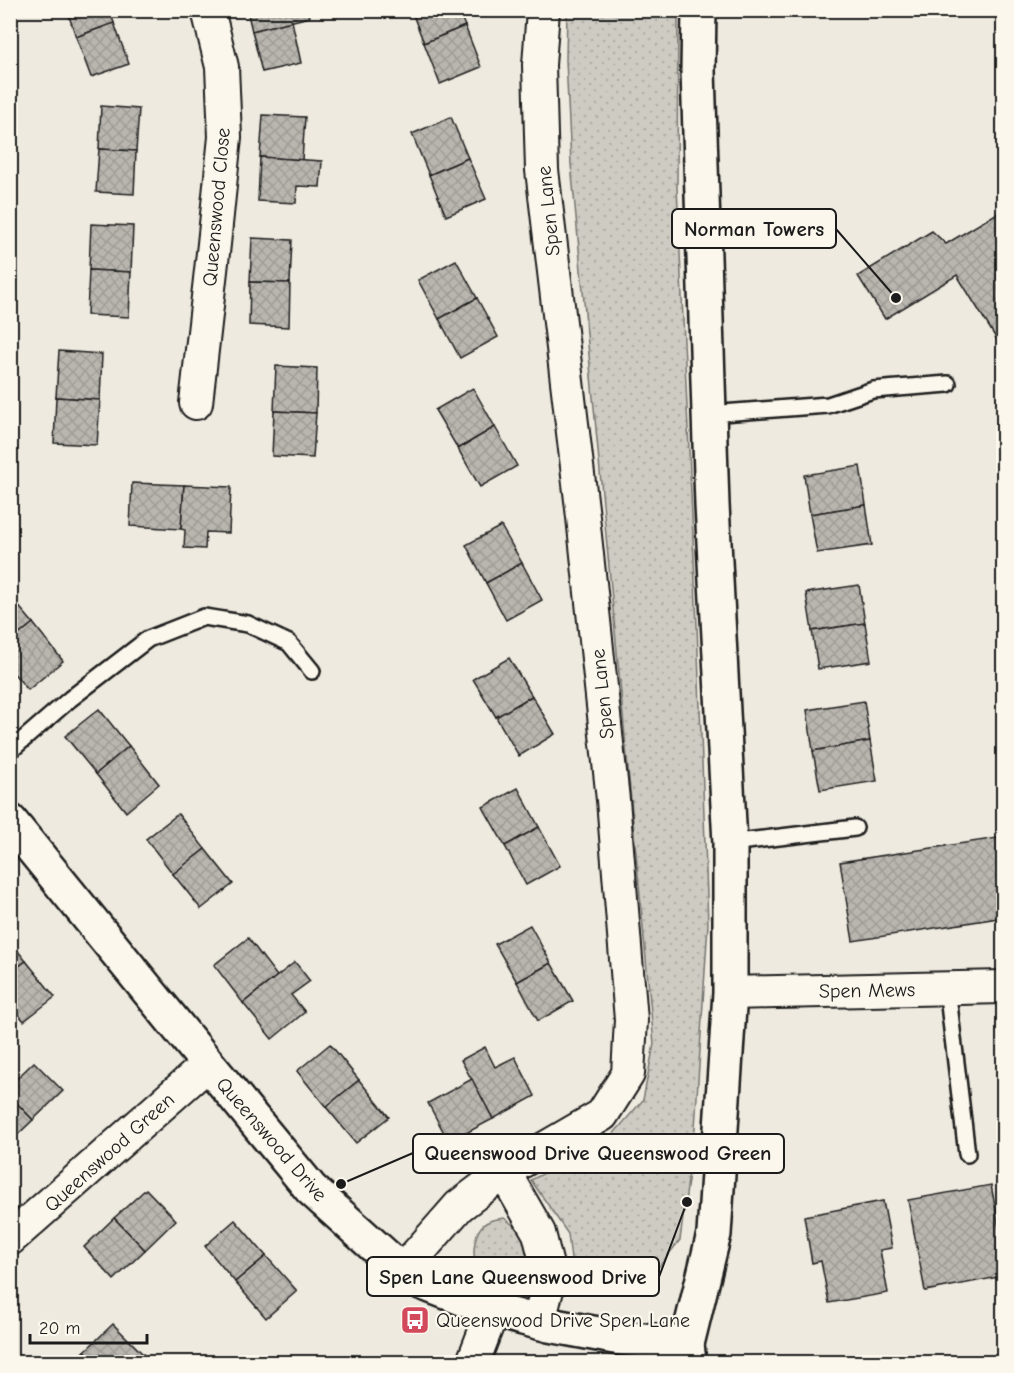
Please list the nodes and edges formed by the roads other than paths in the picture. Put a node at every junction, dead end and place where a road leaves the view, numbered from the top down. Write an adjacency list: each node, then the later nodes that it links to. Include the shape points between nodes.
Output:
1 (208, 10): 5 (street, Queenswood Close, via 222,67 225,137)
2 (543, 10): 17 (street, Spen Lane, via 539,65 542,170 612,788 632,1020 628,1074 602,1115)
3 (699, 10): 6 (street)
4 (948, 384): 6 (lane, via 873,390 828,405)
5 (196, 403)
6 (710, 414): 11 (street)
7 (312, 671): 8 (lane, via 289,643 248,624 204,617 148,639)
8 (10, 751)
9 (10, 821): 15 (street, Queenswood Drive)
10 (855, 828): 11 (lane)
11 (730, 843): 14 (street)
12 (1004, 987): 13 (street, Spen Mews)
13 (946, 988): 14 (street, Spen Mews); 16 (lane)
14 (730, 993): 22 (street, via 714,1234)
15 (208, 1064): 18 (street, Queenswood Green); 19 (street, Queenswood Drive, via 312,1189)
16 (967, 1154)
17 (504, 1172): 19 (street, Spen Lane, via 459,1206); 21 (street, via 539,1233 547,1267 549,1278)
18 (10, 1239)
19 (402, 1271): 20 (street, Queenswood Drive, via 413,1279)
20 (493, 1310): 21 (street, Queenswood Drive); 23 (street)
21 (539, 1322): 22 (street, Queenswood Drive)
22 (688, 1353)
23 (473, 1362)

